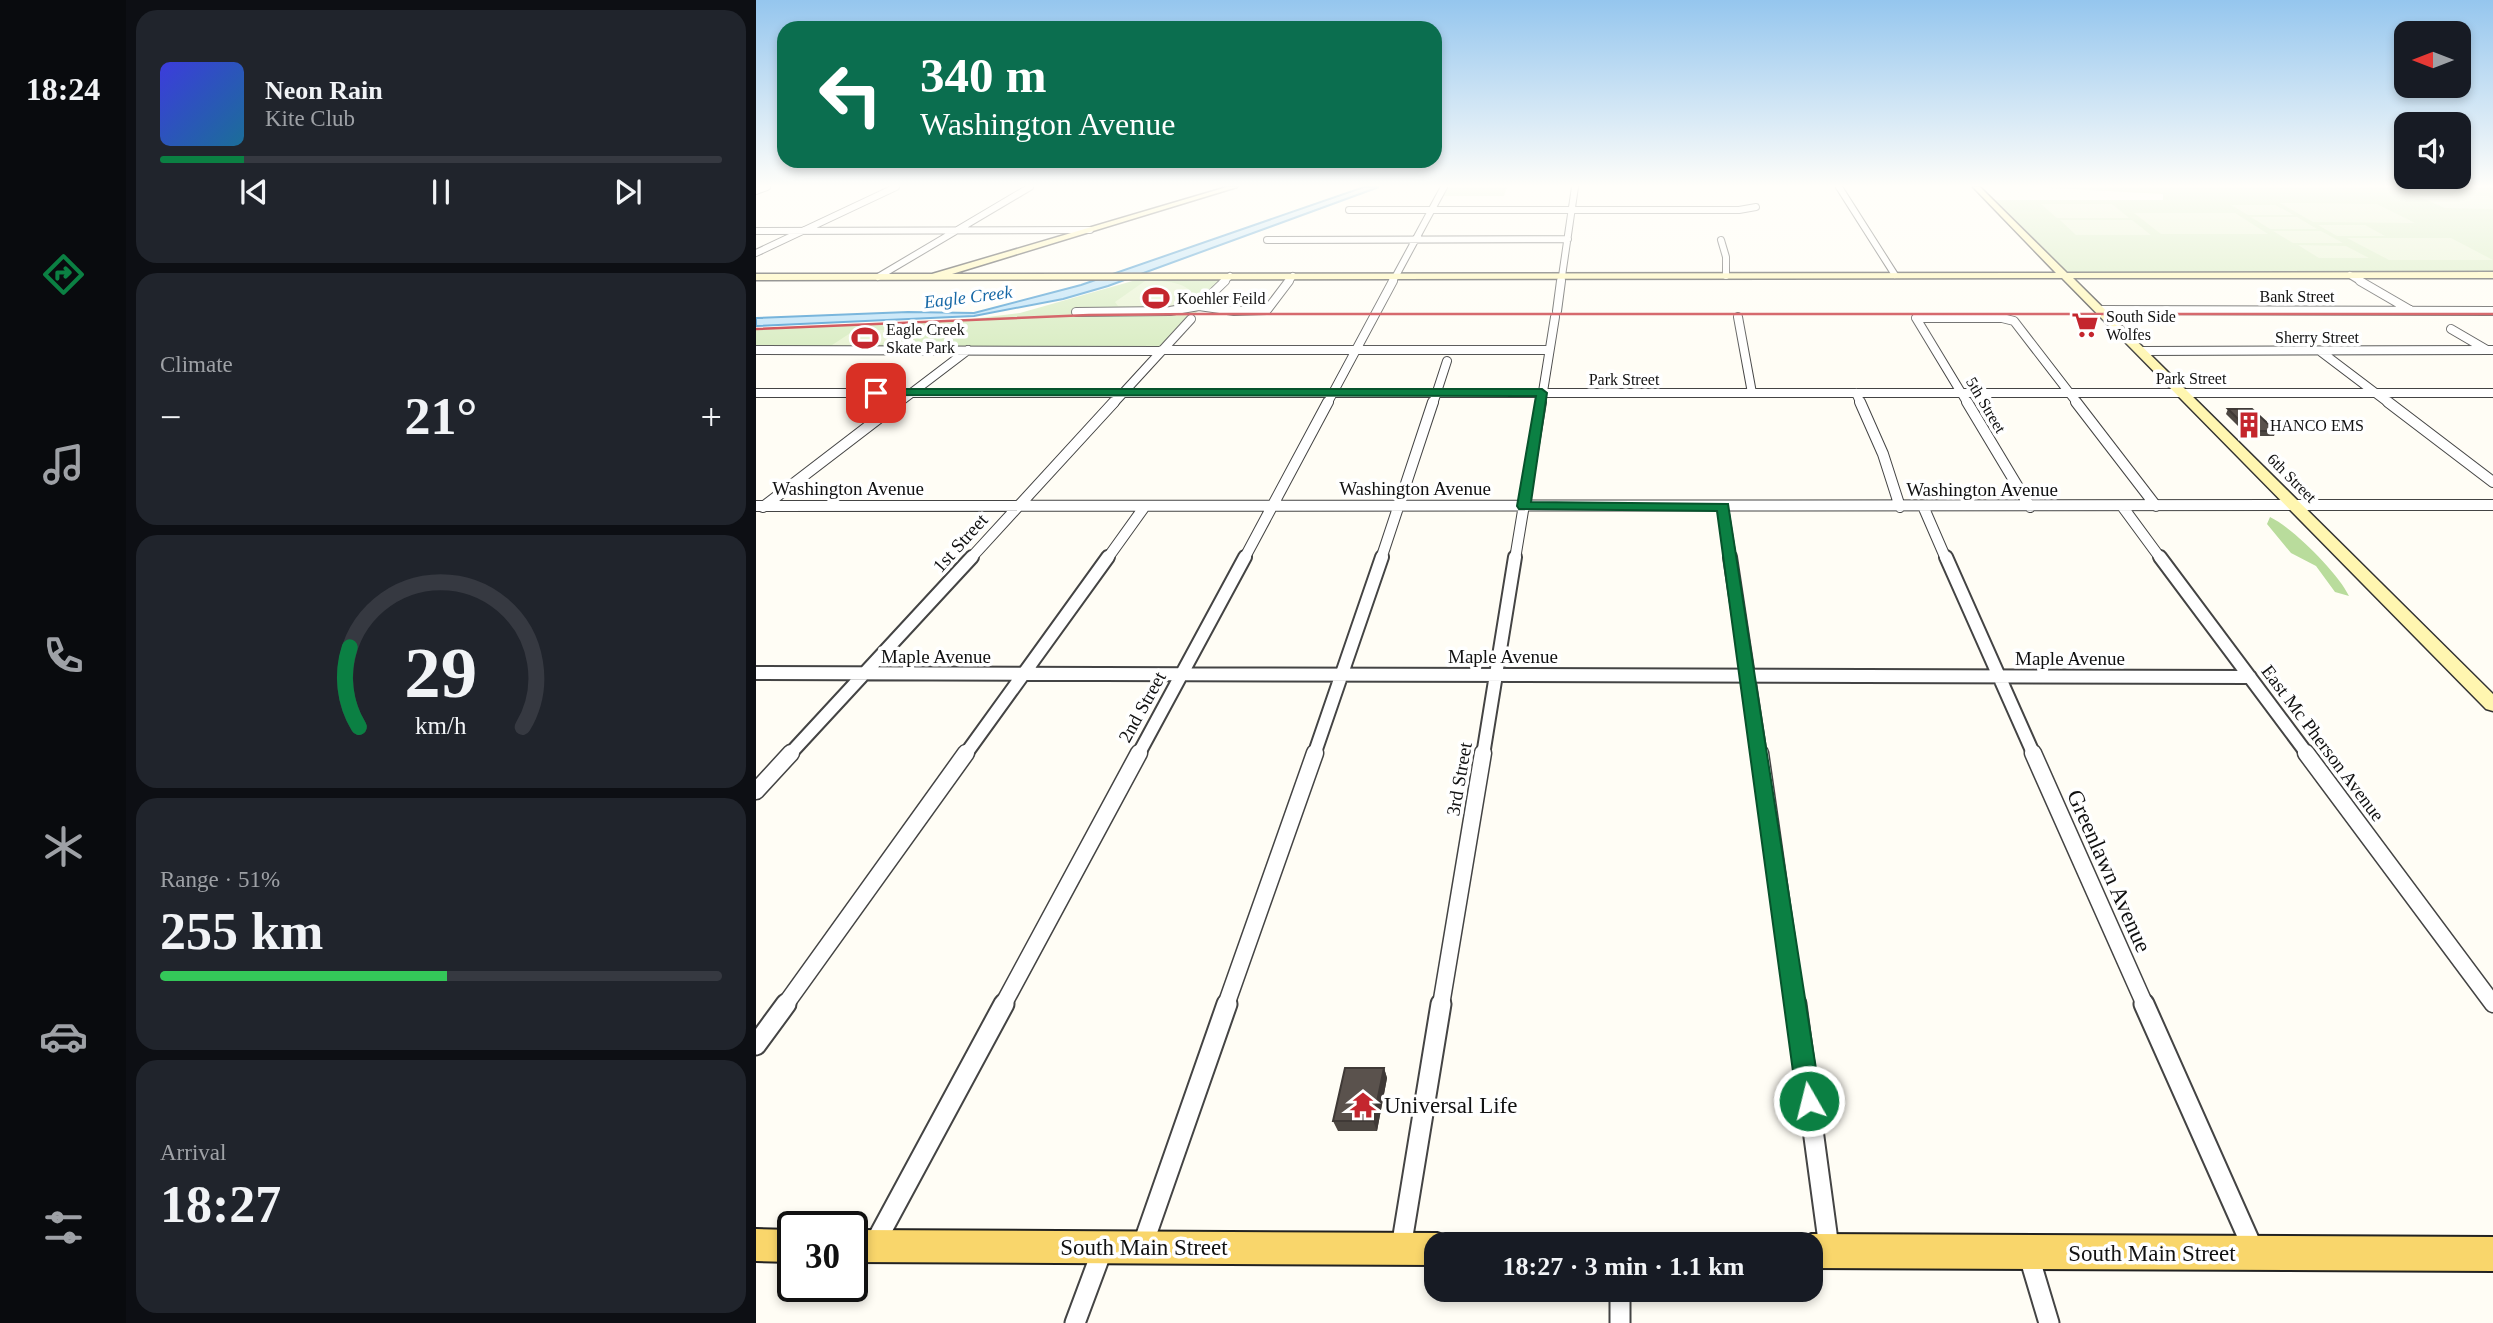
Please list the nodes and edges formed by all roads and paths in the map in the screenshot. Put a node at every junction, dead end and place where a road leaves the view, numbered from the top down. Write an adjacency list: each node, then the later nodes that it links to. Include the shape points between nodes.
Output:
1 (925, 249): 20 (street)
2 (1027, 249): 21 (street)
3 (1413, 249): 16 (street, 2nd Street)
4 (1566, 249): 17 (street, 3rd Street)
5 (1724, 249): 18 (street)
6 (1878, 249): 9 (street)
7 (2039, 249): 8 (street, 6th Street)
8 (2054, 264): 10 (street, 6th Street); 11 (street)
9 (1895, 275): 10 (street); 18 (street)
10 (2066, 275): 11 (street); 23 (street, 6th Street)
11 (2096, 275): 12 (street)
12 (2350, 275): 13 (street); 24 (street)
13 (2493, 275)
14 (1230, 276): 15 (street); 21 (street); 22 (street)
15 (1293, 276): 16 (street); 22 (street, via 1267,310)
16 (1397, 276): 17 (street); 34 (street, 2nd Street)
17 (1562, 276): 18 (street); 27 (street, 3rd Street)
18 (1726, 276)
19 (756, 277): 20 (street)
20 (878, 277): 21 (street)
21 (933, 277)
22 (1199, 306): 26 (street, via 1170,311)
23 (2102, 310): 24 (street, Bank Street); 36 (street, 6th Street)
24 (2410, 311): 25 (street, Bank Street)
25 (2493, 311)
26 (1076, 312)
27 (1556, 314): 35 (street, 3rd Street)
28 (1738, 317): 48 (street)
29 (1191, 318): 33 (street, 1st Street)
30 (2451, 329): 38 (street)
31 (756, 350): 32 (street)
32 (968, 350): 33 (street); 44 (street)
33 (1161, 350): 34 (street); 40 (street, 1st Street)
34 (1357, 350): 35 (street); 45 (street, 2nd Street)
35 (1549, 350): 47 (street, 3rd Street)
36 (2142, 351): 37 (street, Sherry Street); 42 (street, 6th Street)
37 (2319, 351): 38 (street, Sherry Street); 51 (street)
38 (2491, 351)
39 (1447, 361): 46 (street)
40 (1122, 392): 44 (street, Park Street); 45 (street, Park Street); 57 (street, 1st Street)
41 (2066, 392): 42 (street, Park Street); 50 (street, Park Street); 50 (street, 5th Street, via 2014,321 1916,318); 63 (street)
42 (2183, 392): 51 (street, Park Street); 55 (street, 6th Street)
43 (756, 393): 44 (street, Park Street)
44 (912, 393): 66 (street)
45 (1333, 393): 46 (street, Park Street); 54 (street, 2nd Street)
46 (1437, 393): 47 (street, Park Street); 59 (street)
47 (1542, 393): 48 (street, Park Street); 60 (street, 3rd Street)
48 (1752, 393): 49 (street, Park Street)
49 (1856, 393): 50 (street, Park Street); 65 (street)
50 (1962, 393): 67 (street, 5th Street)
51 (2373, 393): 52 (street, Park Street); 53 (street)
52 (2493, 393)
53 (2493, 482)
54 (1272, 505): 58 (street, Washington Avenue); 59 (street, Washington Avenue); 73 (street, 2nd Street)
55 (2294, 505): 56 (street, Washington Avenue); 63 (street, Washington Avenue); 77 (street, 6th Street)
56 (2493, 505)
57 (1017, 506): 58 (street, Washington Avenue); 66 (street, Washington Avenue); 70 (street, 1st Street)
58 (1146, 506): 71 (street)
59 (1399, 506): 60 (street, Washington Avenue); 69 (street)
60 (1524, 506): 64 (street, Washington Avenue); 72 (street, 3rd Street)
61 (1923, 506): 65 (street, Washington Avenue); 67 (street, Washington Avenue); 76 (street, Greenlawn Avenue)
62 (2122, 506): 63 (street, Washington Avenue); 67 (street, Washington Avenue); 74 (street, East Mc Pherson Avenue)
63 (2156, 506)
64 (1723, 507): 65 (street, Washington Avenue); 75 (street)
65 (1900, 507)
66 (759, 508)
67 (2030, 508)
68 (756, 673): 70 (street, Maple Avenue)
69 (1342, 675): 72 (street, Maple Avenue); 73 (street, Maple Avenue); 87 (street)
70 (862, 676): 71 (street, Maple Avenue); 78 (street, 1st Street)
71 (1022, 676): 73 (street, Maple Avenue); 80 (street)
72 (1495, 676): 75 (street, Maple Avenue); 88 (street, 3rd Street)
73 (1180, 677): 82 (street, 2nd Street)
74 (2250, 677): 76 (street, Maple Avenue); 79 (street, East Mc Pherson Avenue)
75 (1748, 678): 76 (street, Maple Avenue); 81 (street, via 1786,931)
76 (1998, 678): 92 (street, Greenlawn Avenue)
77 (2493, 705)
78 (756, 791)
79 (2493, 1004)
80 (756, 1045)
81 (1818, 1232)
82 (868, 1237)
83 (756, 1245): 84 (main road)
84 (777, 1246)
85 (868, 1246): 86 (main road, South Main Street)
86 (1103, 1247): 87 (main road, South Main Street); 95 (street)
87 (1142, 1247): 88 (main road, South Main Street)
88 (1401, 1248): 89 (main road, South Main Street)
89 (1424, 1248)
90 (1823, 1251): 91 (main road, South Main Street)
91 (2028, 1252): 92 (main road, South Main Street); 97 (street)
92 (2255, 1253): 93 (main road, South Main Street)
93 (2493, 1254)
94 (1620, 1302): 96 (street)
95 (1075, 1323)
96 (1620, 1323)
97 (2049, 1323)

